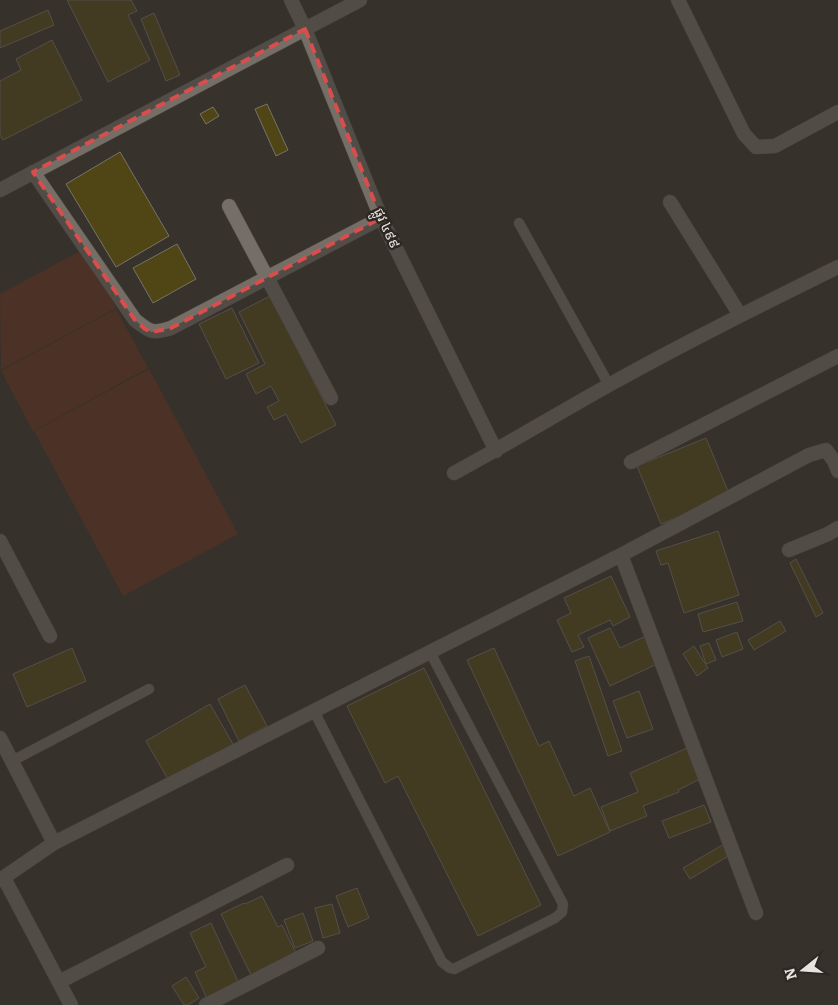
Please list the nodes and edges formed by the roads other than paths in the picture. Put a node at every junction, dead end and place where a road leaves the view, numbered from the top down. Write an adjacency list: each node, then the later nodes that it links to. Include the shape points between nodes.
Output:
1 (291, 0): 4 (street, ផ្លូវ ៤៩៩)
2 (360, 0): 4 (street)
3 (678, 0): 5 (street, via 744,134 756,147 775,146)
4 (305, 29): 6 (street); 10 (street, ផ្លូវ ៤៩៩)
5 (838, 112)
6 (33, 172): 7 (street); 13 (street, via 135,320 152,332 171,328)
7 (0, 190)
8 (670, 202): 14 (street)
9 (229, 206): 13 (street)
10 (381, 218): 13 (street); 18 (street, ផ្លូវ ៤៩៩)
11 (519, 223): 16 (lane)
12 (838, 267): 14 (street)
13 (267, 278): 17 (street)
14 (740, 315): 16 (street)
15 (838, 356): 19 (street)
16 (609, 385): 18 (street)
17 (331, 398)
18 (496, 451): 21 (street)
19 (631, 462)
20 (838, 471): 25 (street, via 826,450 809,455)
21 (454, 473)
22 (838, 528): 24 (street)
23 (0, 541): 26 (street)
24 (789, 550)
25 (621, 555): 27 (street); 35 (street)
26 (50, 636)
27 (430, 652): 29 (street); 29 (lane, via 563,904 562,912 555,918 454,969 442,962)
28 (149, 689): 31 (lane)
29 (314, 711): 32 (street)
30 (0, 738): 31 (street)
31 (12, 761): 32 (street)
32 (54, 843): 34 (street)
33 (287, 865): 37 (street)
34 (2, 879): 37 (street)
35 (756, 913)
36 (318, 948): 39 (street)
37 (59, 982): 38 (street)
38 (71, 1005)
39 (206, 1005)

